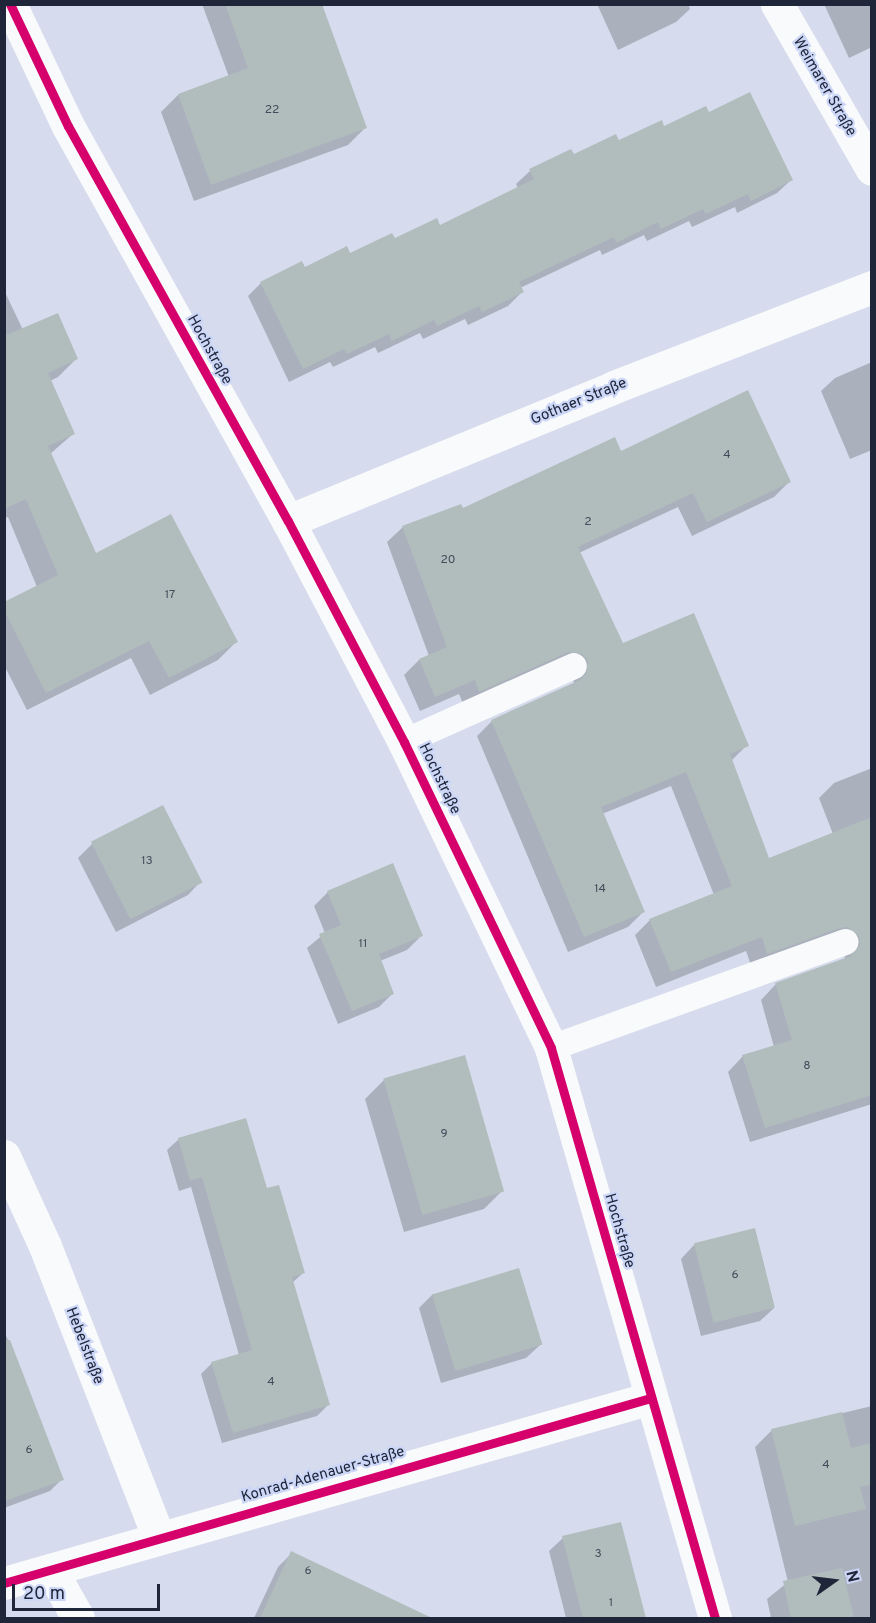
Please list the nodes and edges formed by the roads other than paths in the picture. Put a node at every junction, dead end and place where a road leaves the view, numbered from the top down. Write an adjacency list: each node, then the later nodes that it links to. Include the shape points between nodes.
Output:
1 (10, 4): 5 (street, Hochstraße, via 68,126)
2 (777, 4): 3 (street, Weimarer Straße)
3 (872, 169)
4 (872, 287): 5 (street, Gothaer Straße, via 614,387)
5 (288, 521): 7 (street, Hochstraße)
6 (574, 666): 7 (lane)
7 (404, 742): 9 (street, Hochstraße)
8 (845, 942): 9 (lane)
9 (551, 1048): 11 (street, Hochstraße)
10 (4, 1156): 12 (street, Hebelstraße, via 45,1246)
11 (651, 1398): 12 (street, Konrad-Adenauer-Straße); 16 (street, Hochstraße)
12 (159, 1538): 13 (street, Konrad-Adenauer-Straße)
13 (51, 1570): 14 (street, Konrad-Adenauer-Straße); 15 (street)
14 (4, 1583)
15 (78, 1618)
16 (715, 1618)

